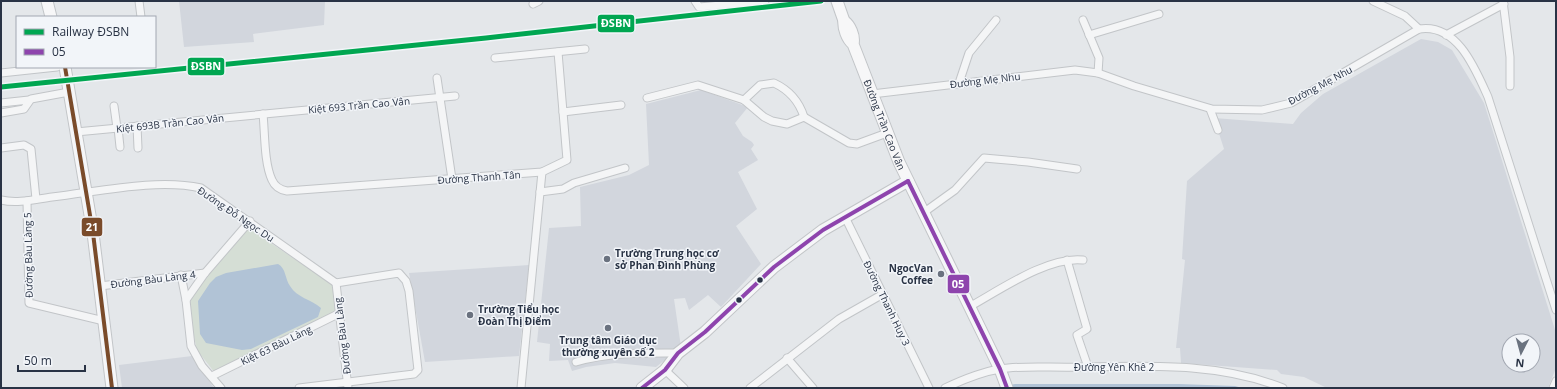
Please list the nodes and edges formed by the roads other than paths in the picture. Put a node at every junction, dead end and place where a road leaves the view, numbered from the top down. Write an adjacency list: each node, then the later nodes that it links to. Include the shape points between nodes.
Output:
1 (47, 1): 9 (street)
2 (139, 1): 10 (street)
3 (694, 1): 4 (street, via 699,7)
4 (766, 1)
5 (837, 1): 27 (street, Đường Trần Cao Vân, via 844,20 848,23)
6 (1373, 1): 13 (street, via 1405,16)
7 (1504, 3): 14 (street); 25 (street, via 1510,57)
8 (1158, 14): 15 (street)
9 (51, 16)
10 (141, 16)
11 (996, 20): 24 (street, via 969,53)
12 (1083, 20): 15 (street)
13 (1419, 29): 14 (street, via 1432,28); 36 (street, Đường Mẹ Nhu, via 1290,103 1262,110)
14 (1446, 34): 71 (street, via 1469,58 1488,97)
15 (1089, 35): 22 (street, via 1098,58)
16 (585, 49): 17 (street)
17 (558, 52): 18 (street); 37 (street)
18 (495, 58)
19 (48, 68): 21 (street)
20 (65, 68): 26 (street)
21 (1, 73)
22 (1098, 73): 24 (street, Đường Mẹ Nhu, via 1075,70); 36 (street, Đường Mẹ Nhu)
23 (437, 78): 29 (street)
24 (959, 83): 27 (street, Đường Mẹ Nhu)
25 (1510, 86)
26 (69, 92): 31 (street); 44 (street)
27 (872, 94): 45 (street, Đường Trần Cao Vân)
28 (455, 96): 29 (street, Kiệt 693 Trần Cao Vân)
29 (440, 98): 39 (street, Kiệt 693 Trần Cao Vân); 52 (street)
30 (647, 98): 32 (street, via 698,85)
31 (29, 100): 33 (street); 38 (street, via 24,109)
32 (744, 100): 40 (street, via 764,117 782,124); 40 (street, via 760,85 774,83 795,100)
33 (1, 103)
34 (621, 105): 37 (street)
35 (114, 106): 42 (street)
36 (1210, 109): 43 (street)
37 (563, 112): 51 (street, via 567,160)
38 (1, 113)
39 (263, 114): 41 (street, Kiệt 693B Trần Cao Vân); 52 (street, Đường Thanh Tân, via 269,169 273,181 281,190 294,192)
40 (804, 117): 45 (street, via 849,143 857,144)
41 (136, 126): 42 (street, Kiệt 693B Trần Cao Vân); 48 (street)
42 (118, 128): 44 (street, Kiệt 693B Trần Cao Vân); 46 (street)
43 (1218, 130)
44 (76, 132): 55 (street)
45 (887, 133): 53 (street, Đường Trần Cao Vân)
46 (120, 147)
47 (1, 148): 56 (street, via 24,145 31,149)
48 (138, 148)
49 (625, 168): 54 (street, via 563,188)
50 (1077, 169): 59 (street, via 984,158 955,190)
51 (542, 172): 52 (street, Đường Thanh Tân); 54 (street)
52 (452, 179)
53 (908, 181): 59 (street); 60 (street, Đường Trần Cao Vân)
54 (540, 192): 86 (street)
55 (86, 193): 56 (street, Đường Đỗ Ngọc Du); 61 (street, Đường Đỗ Ngọc Du, via 149,185 185,184 201,188); 67 (street)
56 (36, 199): 58 (street, Đường Đỗ Ngọc Du)
57 (1, 200): 58 (street, Đường Đỗ Ngọc Du)
58 (27, 201): 73 (street, Đường Bàu Làng 5, via 29,303)
59 (923, 213): 70 (street)
60 (845, 217): 68 (street, Đường Thanh Huy 3); 74 (street, Đường Trần Cao Vân, via 823,230 774,267 705,332)
61 (250, 221): 64 (street); 66 (street, Đường Đỗ Ngọc Du)
62 (1067, 260): 63 (street); 70 (street, via 1048,265); 77 (street, via 1087,328 1077,335)
63 (1083, 260)
64 (205, 273): 65 (street, Đường Bàu Làng 4); 69 (street)
65 (181, 275): 67 (street, Đường Bàu Làng 4); 69 (street)
66 (336, 283): 72 (street, Đường Bàu Làng); 81 (street, via 399,273 406,281 409,292 418,370 414,374)
67 (100, 286): 73 (street)
68 (883, 294): 75 (street, via 839,318); 91 (street, Đường Thanh Huy 3)
69 (186, 300): 80 (street, via 191,346 202,366)
70 (969, 307): 78 (street)
71 (1556, 310)
72 (340, 313): 80 (street, Kiệt 63 Bàu Làng); 81 (street, Đường Bàu Làng)
73 (104, 321): 83 (street)
74 (678, 353): 76 (street, via 616,354 594,356); 79 (street, Đường Trần Cao Vân)
75 (787, 358): 89 (street); 90 (street)
76 (576, 362)
77 (1088, 367): 78 (street, Đường Yên Khê 2); 93 (street, Đường Yên Khê 2, via 1214,369 1261,379)
78 (1000, 369): 82 (street); 92 (street, Đường Yên Khê 2)
79 (666, 370): 87 (street, Đường Trần Cao Vân); 88 (street)
80 (212, 376): 84 (street)
81 (348, 385): 85 (street)
82 (1006, 387)
83 (112, 388)
84 (221, 388)
85 (299, 388)
86 (521, 388)
87 (642, 388)
88 (684, 388)
89 (750, 388)
90 (813, 388)
91 (929, 388)
92 (945, 388)
93 (1283, 388)

